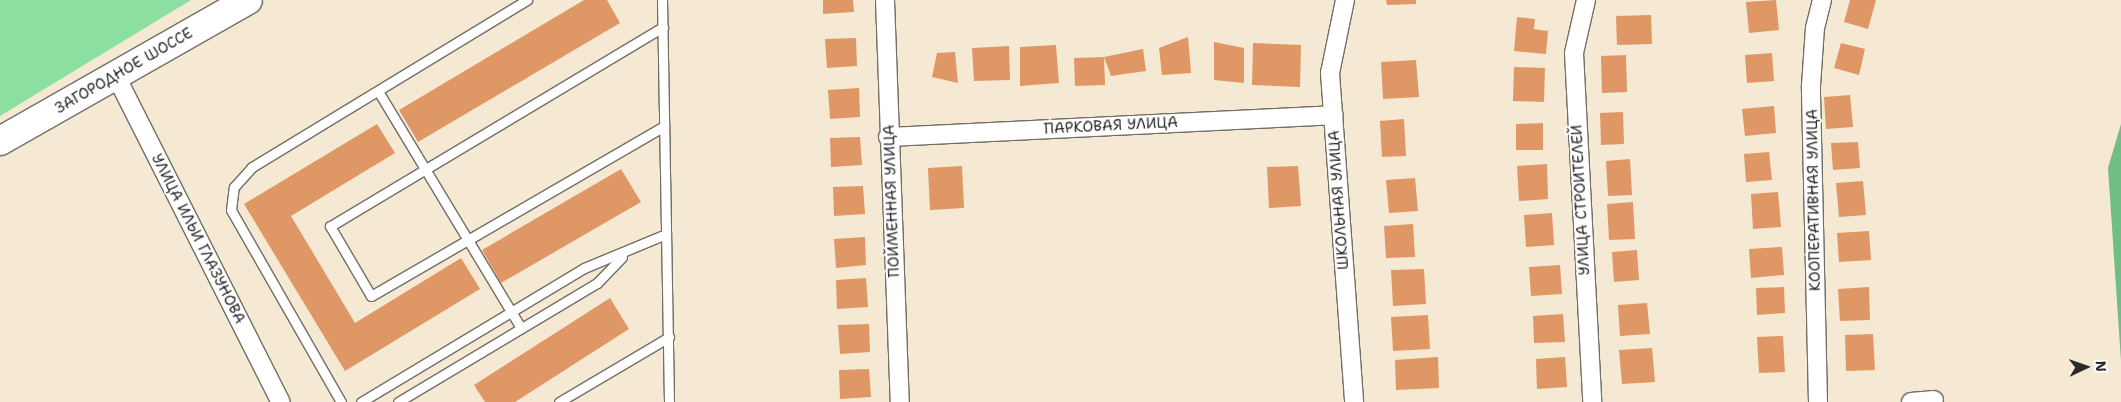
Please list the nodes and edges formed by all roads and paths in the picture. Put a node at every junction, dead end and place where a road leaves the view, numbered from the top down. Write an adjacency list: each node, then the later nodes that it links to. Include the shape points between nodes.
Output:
1 (248, 0): 9 (highway, ЗАГОРОДНОЕ ШОССЕ)
2 (527, 0): 10 (lane)
3 (662, 0): 8 (lane)
4 (885, 0): 13 (street, ПОЙМЕННАЯ УЛИЦА)
5 (1345, 0): 11 (street, ШКОЛЬНАЯ УЛИЦА, via 1330,73)
6 (1586, 0): 31 (street, УЛИЦА СТРОИТЕЛЕЙ, via 1574,53)
7 (1822, 0): 32 (street, КООПЕРАТИВНАЯ УЛИЦА, via 1815,28 1811,86)
8 (663, 27): 12 (lane); 15 (lane)
9 (116, 76): 14 (highway, ЗАГОРОДНОЕ ШОССЕ); 23 (street, УЛИЦА ИЛЬИ ГЛАЗУНОВА)
10 (378, 91): 15 (lane); 24 (lane, via 252,167 234,187 231,210)
11 (1333, 115): 13 (street, ПАРКОВАЯ УЛИЦА); 30 (street, ШКОЛЬНАЯ УЛИЦА)
12 (664, 126): 16 (lane); 17 (lane)
13 (888, 137): 29 (street, ПОЙМЕННАЯ УЛИЦА)
14 (0, 141)
15 (426, 168): 17 (lane); 17 (lane, via 330,226 371,296)
16 (666, 234): 18 (lane); 21 (lane)
17 (468, 239): 19 (lane)
18 (623, 255): 19 (lane, via 584,268); 20 (lane, via 597,283)
19 (512, 312): 20 (lane); 25 (lane)
20 (521, 328): 26 (lane)
21 (669, 337): 27 (lane); 28 (lane)
22 (1934, 400): 33 (street)
23 (281, 402)
24 (341, 402)
25 (361, 402)
26 (398, 402)
27 (559, 402)
28 (669, 402)
29 (900, 402)
30 (1354, 402)
31 (1592, 402)
32 (1818, 402)
33 (1911, 402)

